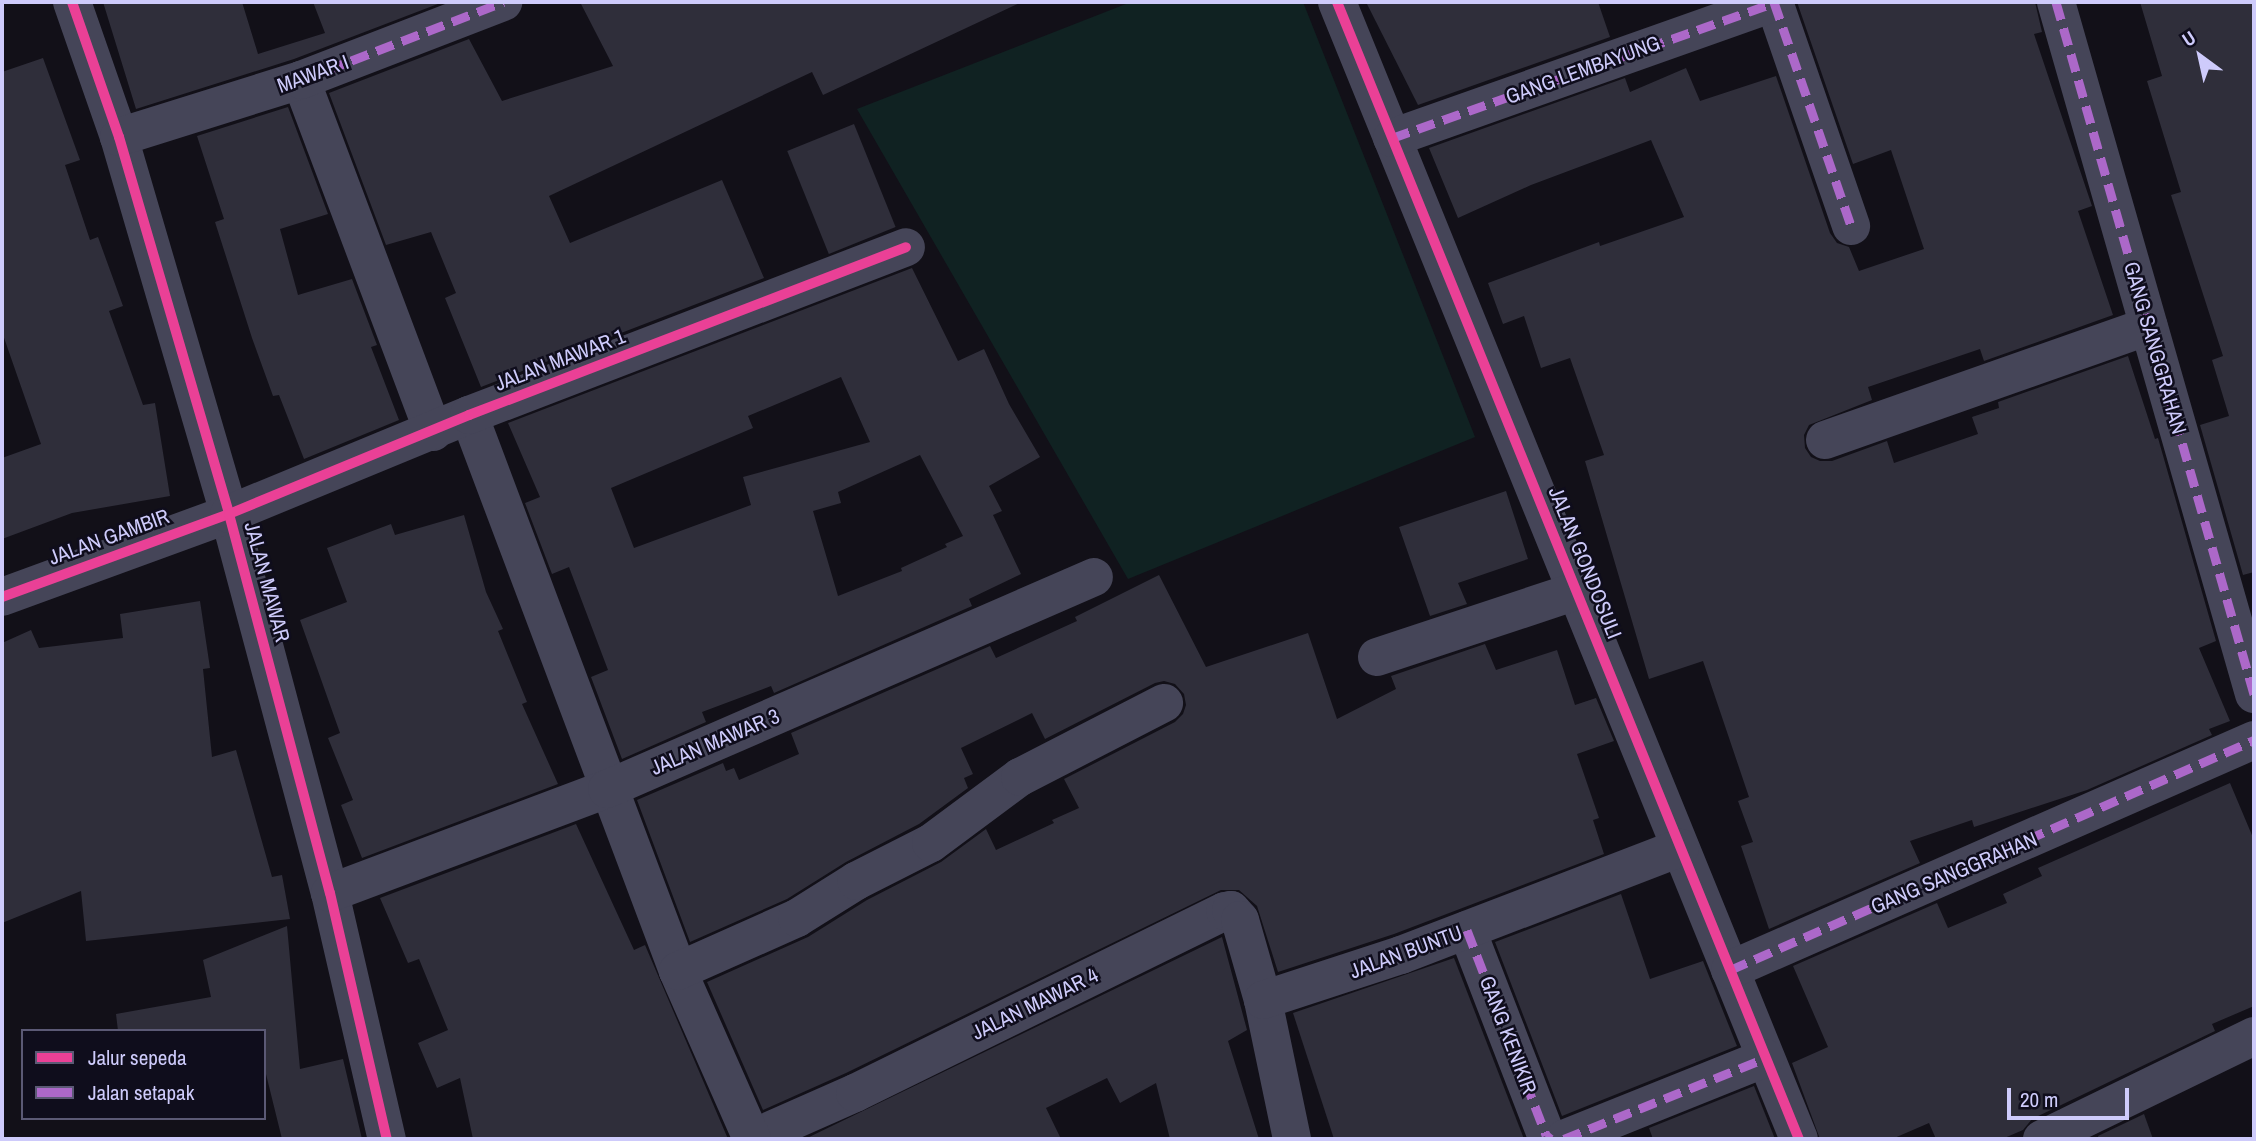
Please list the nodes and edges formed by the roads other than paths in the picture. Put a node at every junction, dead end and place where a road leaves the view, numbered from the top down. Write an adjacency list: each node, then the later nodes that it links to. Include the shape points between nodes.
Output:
1 (72, 2): 7 (street, JALAN MAWAR)
2 (503, 2): 6 (street, MAWAR I)
3 (1337, 2): 8 (street, JALAN GONDOSULI)
4 (1774, 2): 8 (street, GANG LEMBAYUNG); 9 (street)
5 (2056, 2): 11 (street, GANG SANGGRAHAN)
6 (301, 80): 7 (street, MAWAR I); 13 (street)
7 (120, 137): 15 (street, JALAN MAWAR)
8 (1392, 138): 17 (street, JALAN GONDOSULI)
9 (1852, 226)
10 (906, 247): 12 (street, JALAN MAWAR 1)
11 (2148, 326): 14 (street); 20 (street, GANG SANGGRAHAN)
12 (469, 415): 13 (street, JALAN MAWAR 1); 23 (street)
13 (433, 432): 15 (street, JALAN MAWAR 1)
14 (1825, 440)
15 (229, 514): 18 (street, JALAN GAMBIR); 25 (street, JALAN MAWAR)
16 (1094, 578): 23 (street, JALAN MAWAR 3)
17 (1576, 591): 19 (street); 24 (street, JALAN GONDOSULI)
18 (2, 597)
19 (1377, 657)
20 (2254, 694)
21 (1164, 704): 28 (street, via 1020,777 931,843 797,918)
22 (2254, 740): 27 (street, GANG SANGGRAHAN)
23 (607, 789): 25 (street, JALAN MAWAR 3); 28 (street)
24 (1680, 848): 26 (street, JALAN BUNTU); 27 (street, JALAN GONDOSULI)
25 (330, 893): 32 (street, JALAN MAWAR)
26 (1467, 930): 29 (street, JALAN BUNTU); 35 (street, GANG KENIKIR)
27 (1730, 970): 31 (street, JALAN GONDOSULI)
28 (678, 971): 33 (street)
29 (1263, 1000): 33 (street, JALAN MAWAR 4, via 1240,920 1225,911); 34 (street)
30 (2254, 1036): 38 (street)
31 (1765, 1058): 36 (street); 37 (street, JALAN GONDOSULI)
32 (387, 1139)
33 (752, 1139)
34 (1292, 1139)
35 (1551, 1139)
36 (1564, 1139)
37 (1799, 1139)
38 (2042, 1139)

